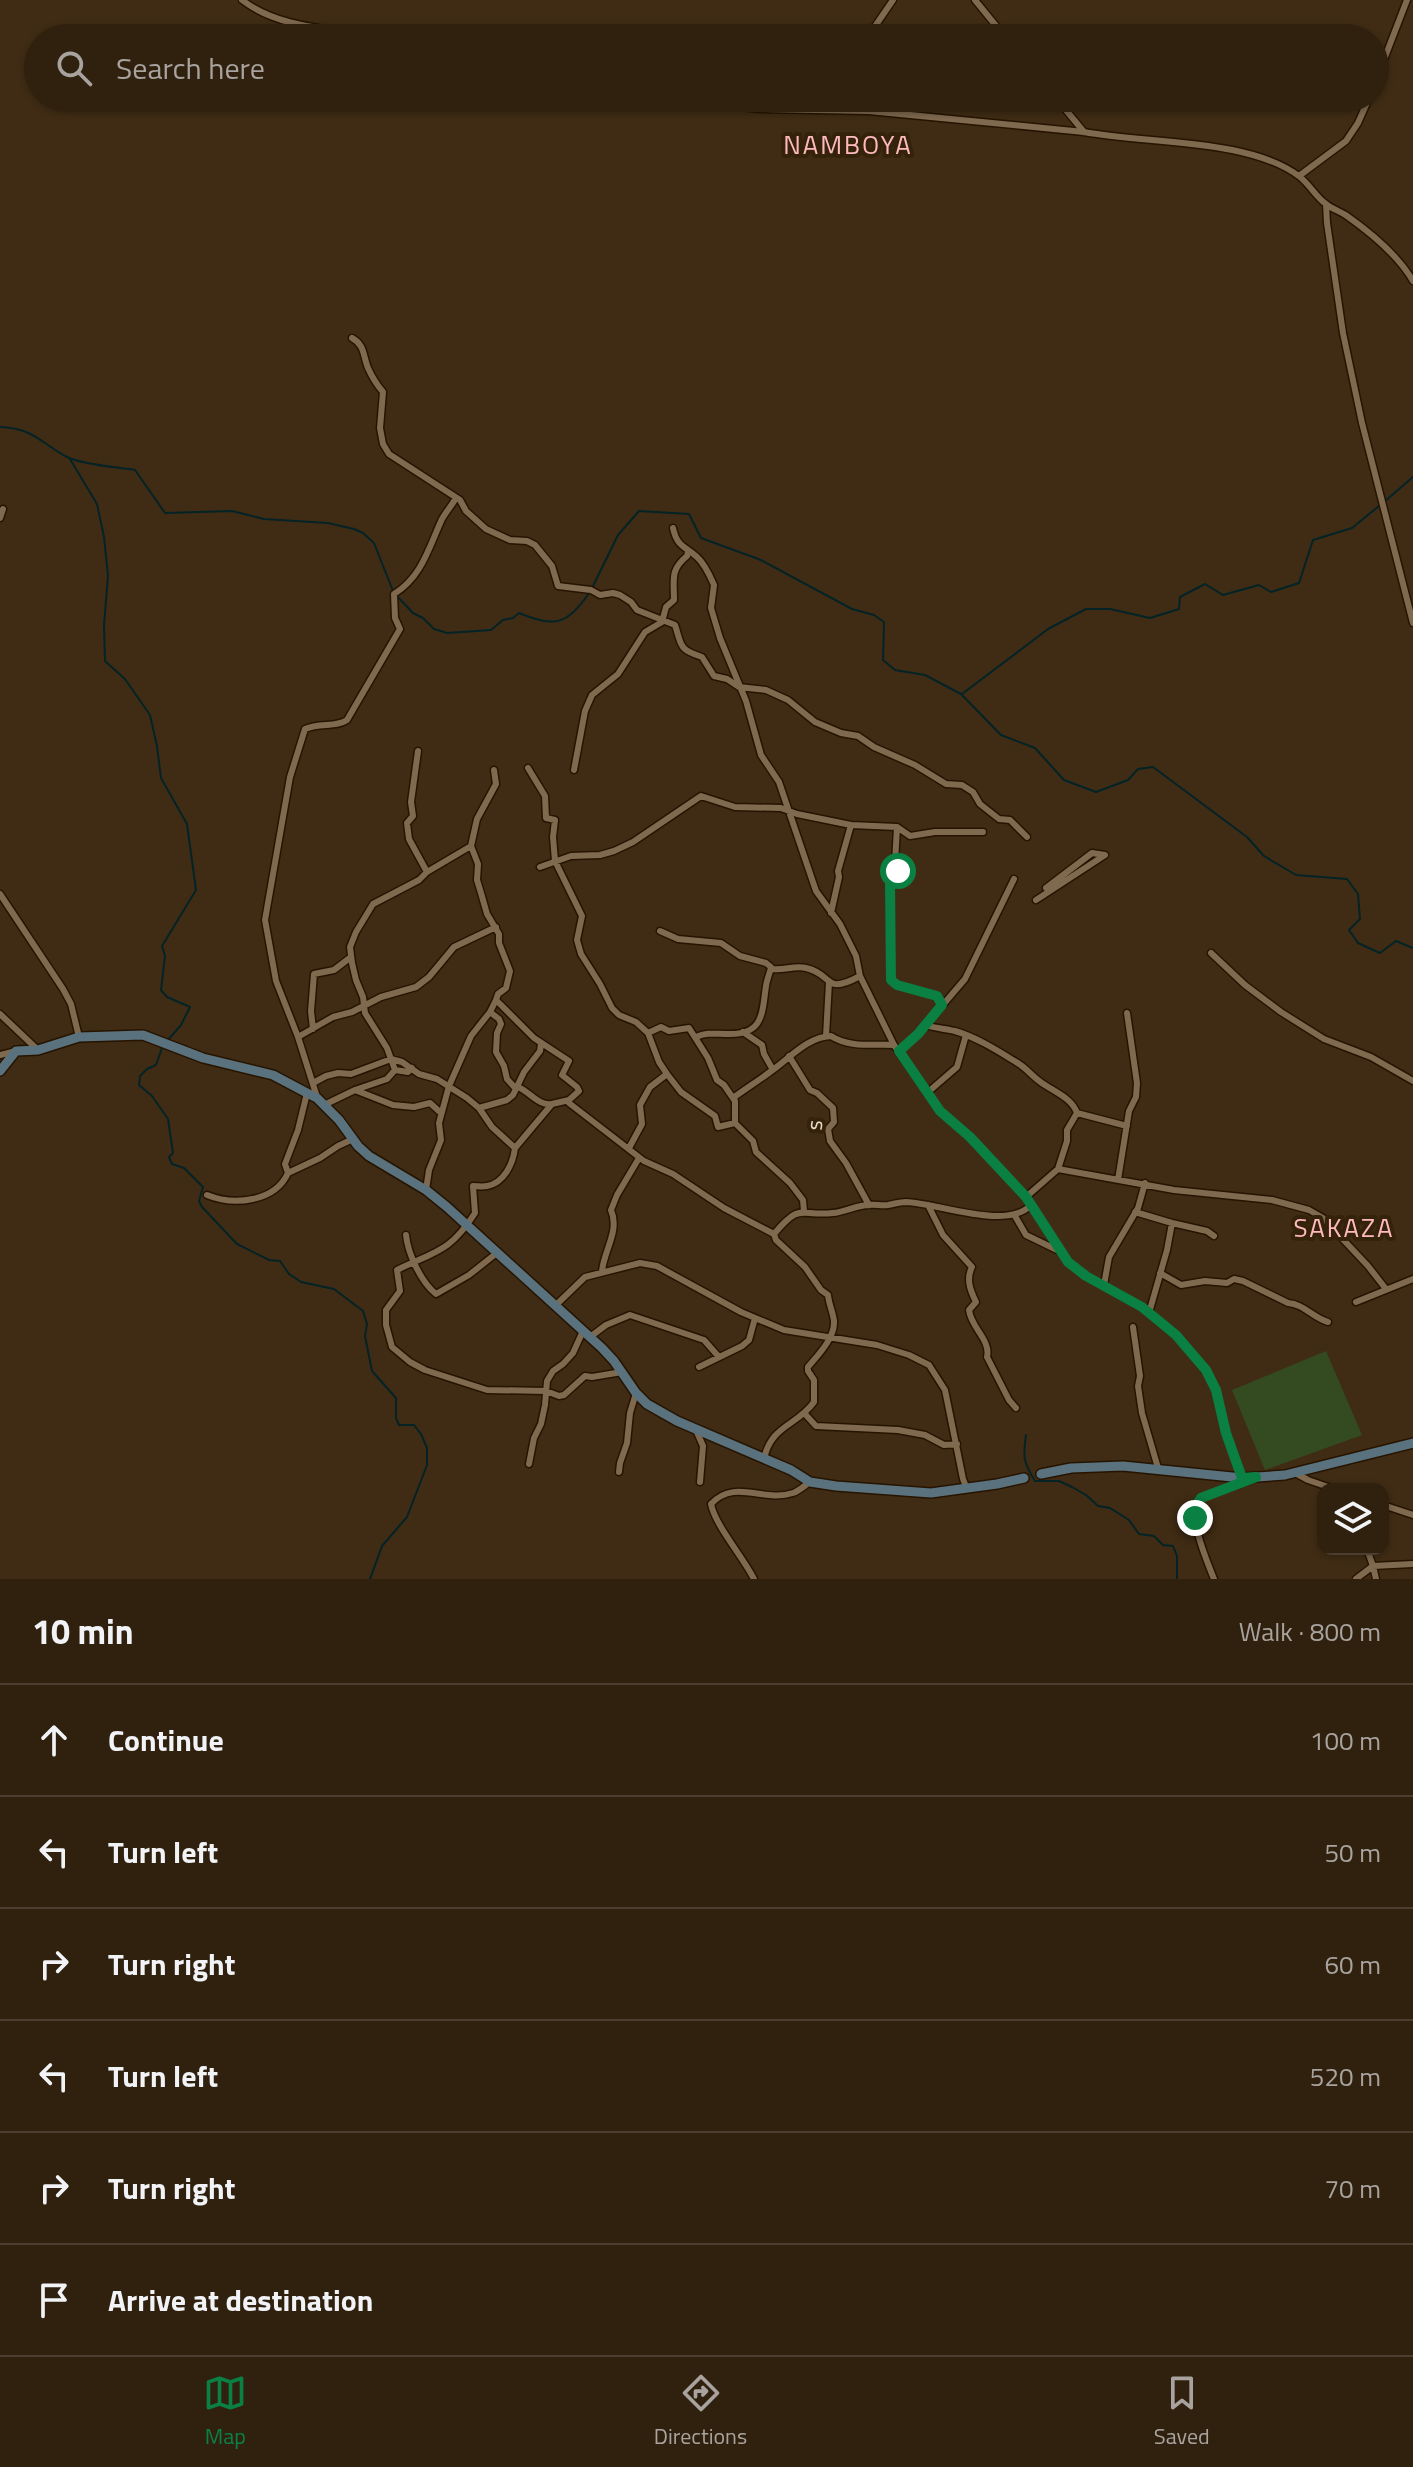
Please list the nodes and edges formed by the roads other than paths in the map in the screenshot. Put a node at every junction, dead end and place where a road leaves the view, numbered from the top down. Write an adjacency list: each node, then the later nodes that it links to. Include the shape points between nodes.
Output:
1 (242, 0): 5 (street, via 257,11)
2 (893, 0): 6 (street)
3 (975, 0): 7 (street)
4 (1407, 0): 8 (street)
5 (299, 24)
6 (877, 24)
7 (995, 24)
8 (1389, 47)
9 (879, 112): 12 (street)
10 (1068, 112): 12 (street)
11 (1363, 112): 13 (street, via 1346,141)
12 (1084, 132): 13 (street, via 1249,153)
13 (1299, 176): 14 (street)
14 (1326, 204): 15 (street, via 1371,235); 23 (street, via 1364,435)
15 (1413, 281)
16 (352, 338): 17 (street, via 361,345 383,392 380,428 389,454)
17 (456, 498): 22 (street, via 486,529 535,545 552,566 558,586 613,593 637,610); 63 (street, via 419,571 394,594 400,629 354,709 342,724 305,729 290,777 265,920 276,981)
18 (3, 509): 19 (street)
19 (0, 518)
20 (673, 528): 21 (street)
21 (688, 552): 22 (street, via 675,568 674,600); 24 (street, via 714,585 711,608)
22 (663, 619): 24 (street, via 677,627 678,641 688,653 702,657 714,676); 28 (street, via 645,632 618,674 592,695)
23 (1413, 623)
24 (739, 687): 29 (street, via 761,755 779,782); 33 (street, via 766,690 815,722 858,736 946,784 962,785)
25 (418, 751): 37 (street, via 413,816 407,823 409,839)
26 (528, 768): 35 (street, via 545,796 546,818 555,820)
27 (494, 770): 34 (street, via 496,784 477,819)
28 (574, 770)
29 (788, 811): 30 (street); 35 (street, via 735,807 701,796 614,851); 42 (street, via 813,882)
30 (851, 825): 31 (street); 42 (street)
31 (897, 827): 32 (street, via 910,836); 51 (street, via 899,878 890,883 891,980 937,996)
32 (983, 832)
33 (1027, 837)
34 (471, 846): 37 (street); 43 (street, via 487,914)
35 (555, 861): 36 (street); 59 (street, via 582,916 577,940 581,954 612,1008)
36 (540, 867)
37 (427, 872): 46 (street, via 373,904 356,932)
38 (1014, 879): 51 (street, via 965,979)
39 (1046, 888): 41 (street, via 1092,853 1105,855)
40 (0, 894): 62 (street, via 63,989)
41 (1036, 900)
42 (831, 913): 48 (street, via 856,956)
43 (496, 927): 50 (street, via 510,974); 52 (street, via 454,947 416,987)
44 (660, 931): 47 (street, via 678,939 721,943)
45 (1211, 953): 77 (street, via 1245,985 1324,1039)
46 (351, 957): 52 (street); 57 (street, via 334,970 314,974)
47 (772, 969): 49 (street, via 803,967); 58 (street, via 761,1020)
48 (860, 976): 49 (street, via 842,985); 66 (street)
49 (829, 982): 61 (street)
50 (496, 1000): 53 (street); 65 (street)
51 (942, 1005): 56 (street)
52 (363, 1007): 57 (street); 71 (street)
53 (490, 1012): 79 (street, via 471,1036); 80 (street, via 501,1024 496,1052 507,1079)
54 (1127, 1013): 92 (street, via 1137,1083)
55 (0, 1014): 67 (street)
56 (925, 1025): 60 (street); 66 (street)
57 (313, 1029): 63 (street)
58 (743, 1032): 64 (street, via 705,1032); 74 (street, via 762,1045)
59 (648, 1033): 64 (street, via 687,1027); 76 (street)
60 (966, 1035): 83 (street, via 957,1067); 90 (street, via 1027,1069 1074,1104)
61 (826, 1036): 66 (street); 70 (street)
62 (79, 1037): 67 (street); 82 (street, via 143,1035 203,1058 273,1075)
63 (298, 1037): 78 (street)
64 (696, 1037): 84 (street, via 714,1076)
65 (541, 1044): 80 (street); 85 (street, via 569,1061 562,1075 579,1091)
66 (896, 1048): 83 (street)
67 (38, 1050): 68 (street)
68 (16, 1051): 69 (street); 75 (street)
69 (0, 1055)
70 (789, 1056): 74 (street); 104 (street, s, via 810,1090 833,1108 834,1122 827,1134)
71 (391, 1059): 72 (street); 73 (street); 78 (street)
72 (412, 1068): 73 (street); 79 (street)
73 (395, 1070): 81 (street, via 387,1079)
74 (773, 1070): 84 (street)
75 (0, 1071)
76 (667, 1074): 91 (street, via 681,1092 715,1116 718,1127); 95 (street, via 650,1087 640,1105 642,1124)
77 (1413, 1081)
78 (313, 1083): 86 (street)
79 (449, 1086): 88 (street); 89 (street)
80 (517, 1088): 87 (street); 88 (street, via 507,1100)
81 (355, 1090): 86 (street); 89 (street, via 393,1105 430,1103)
82 (307, 1093): 86 (street); 98 (street, via 285,1164)
83 (927, 1093): 103 (street)
84 (733, 1098): 91 (street)
85 (569, 1100): 87 (street); 95 (street)
86 (321, 1101): 93 (street)
87 (552, 1104): 94 (street)
88 (479, 1108): 94 (street)
89 (441, 1113): 101 (street, via 441,1140)
90 (1077, 1113): 92 (street); 97 (street, via 1067,1130)
91 (735, 1123): 107 (street, via 753,1141 756,1152 790,1183 803,1200)
92 (1127, 1126): 99 (street)
93 (353, 1139): 98 (street); 101 (street, via 369,1156)
94 (515, 1148): 111 (street, via 504,1178 473,1186 475,1213)
95 (629, 1148): 96 (street)
96 (639, 1158): 112 (street); 118 (street, via 611,1210 615,1221)
97 (1058, 1169): 99 (street); 103 (street)
98 (288, 1173): 102 (street, via 284,1182 245,1202)
99 (1118, 1180): 100 (street)
100 (1145, 1183): 108 (street); 122 (street, via 1309,1210 1323,1218)
101 (426, 1190): 111 (street)
102 (207, 1195)
103 (1026, 1197): 106 (street)
104 (869, 1205): 105 (street); 107 (street, via 829,1214)
105 (928, 1205): 109 (street); 136 (street, via 943,1235 972,1267 969,1285 976,1302 970,1319)
106 (1031, 1205): 109 (street); 116 (street)
107 (804, 1211): 112 (street, via 796,1212)
108 (1135, 1212): 110 (street); 121 (street, via 1109,1257)
109 (1015, 1216): 116 (street, via 1026,1235)
110 (1172, 1223): 114 (street); 119 (street)
111 (467, 1225): 115 (street); 117 (street, via 454,1242)
112 (774, 1234): 130 (street, via 828,1295)
113 (406, 1235): 117 (street)
114 (1214, 1236)
115 (498, 1252): 117 (street, via 436,1294); 124 (street)
116 (1060, 1252): 121 (street)
117 (415, 1261): 134 (street, via 397,1270 400,1291 386,1310 397,1352 425,1370 467,1385)
118 (602, 1271): 124 (street, via 585,1277); 126 (street, via 640,1263 657,1266)
119 (1160, 1273): 125 (street); 127 (street, via 1181,1285 1243,1281)
120 (1413, 1279): 122 (street)
121 (1104, 1285): 125 (street)
122 (1386, 1289): 123 (street)
123 (1356, 1302)
124 (554, 1306): 129 (street)
125 (1149, 1313): 149 (street, via 1176,1335 1213,1380)
126 (755, 1318): 130 (street, via 784,1330); 131 (street, via 749,1340)
127 (1328, 1322)
128 (1133, 1327): 143 (street, via 1142,1413)
129 (587, 1334): 131 (street, via 630,1315 704,1340); 133 (street); 134 (street, via 553,1371)
130 (831, 1336): 137 (street, via 808,1367 816,1394); 140 (street, via 877,1345 929,1365 945,1390)
131 (719, 1357): 132 (street)
132 (699, 1367)
133 (622, 1372): 134 (street, via 585,1376 564,1395); 135 (street)
134 (546, 1391): 142 (street)
135 (636, 1393): 138 (street); 144 (street)
136 (1016, 1408)
137 (805, 1414): 140 (street, via 816,1426 898,1430); 141 (street, via 775,1435)
138 (696, 1430): 141 (street); 150 (street, via 703,1446)
139 (1413, 1443): 146 (street)
140 (957, 1444): 153 (street)
141 (764, 1460): 151 (street)
142 (529, 1464)
143 (1158, 1468): 145 (street, via 1071,1468); 149 (street)
144 (619, 1472)
145 (1041, 1474): 148 (street)
146 (1297, 1474): 147 (street); 152 (street)
147 (1256, 1477): 149 (street); 160 (street, via 1196,1501 1197,1528)
148 (1024, 1478): 153 (street)
149 (1242, 1478)
150 (700, 1482)
151 (810, 1482): 153 (street, via 931,1493); 159 (street, via 775,1496 734,1490 711,1504)
152 (1317, 1483)
153 (967, 1489)
154 (1389, 1507): 155 (street)
155 (1413, 1515)
156 (1369, 1555): 158 (street)
157 (1413, 1564): 158 (street)
158 (1373, 1566): 161 (street); 162 (street)
159 (754, 1579)
160 (1214, 1579)
161 (1356, 1579)
162 (1376, 1579)

